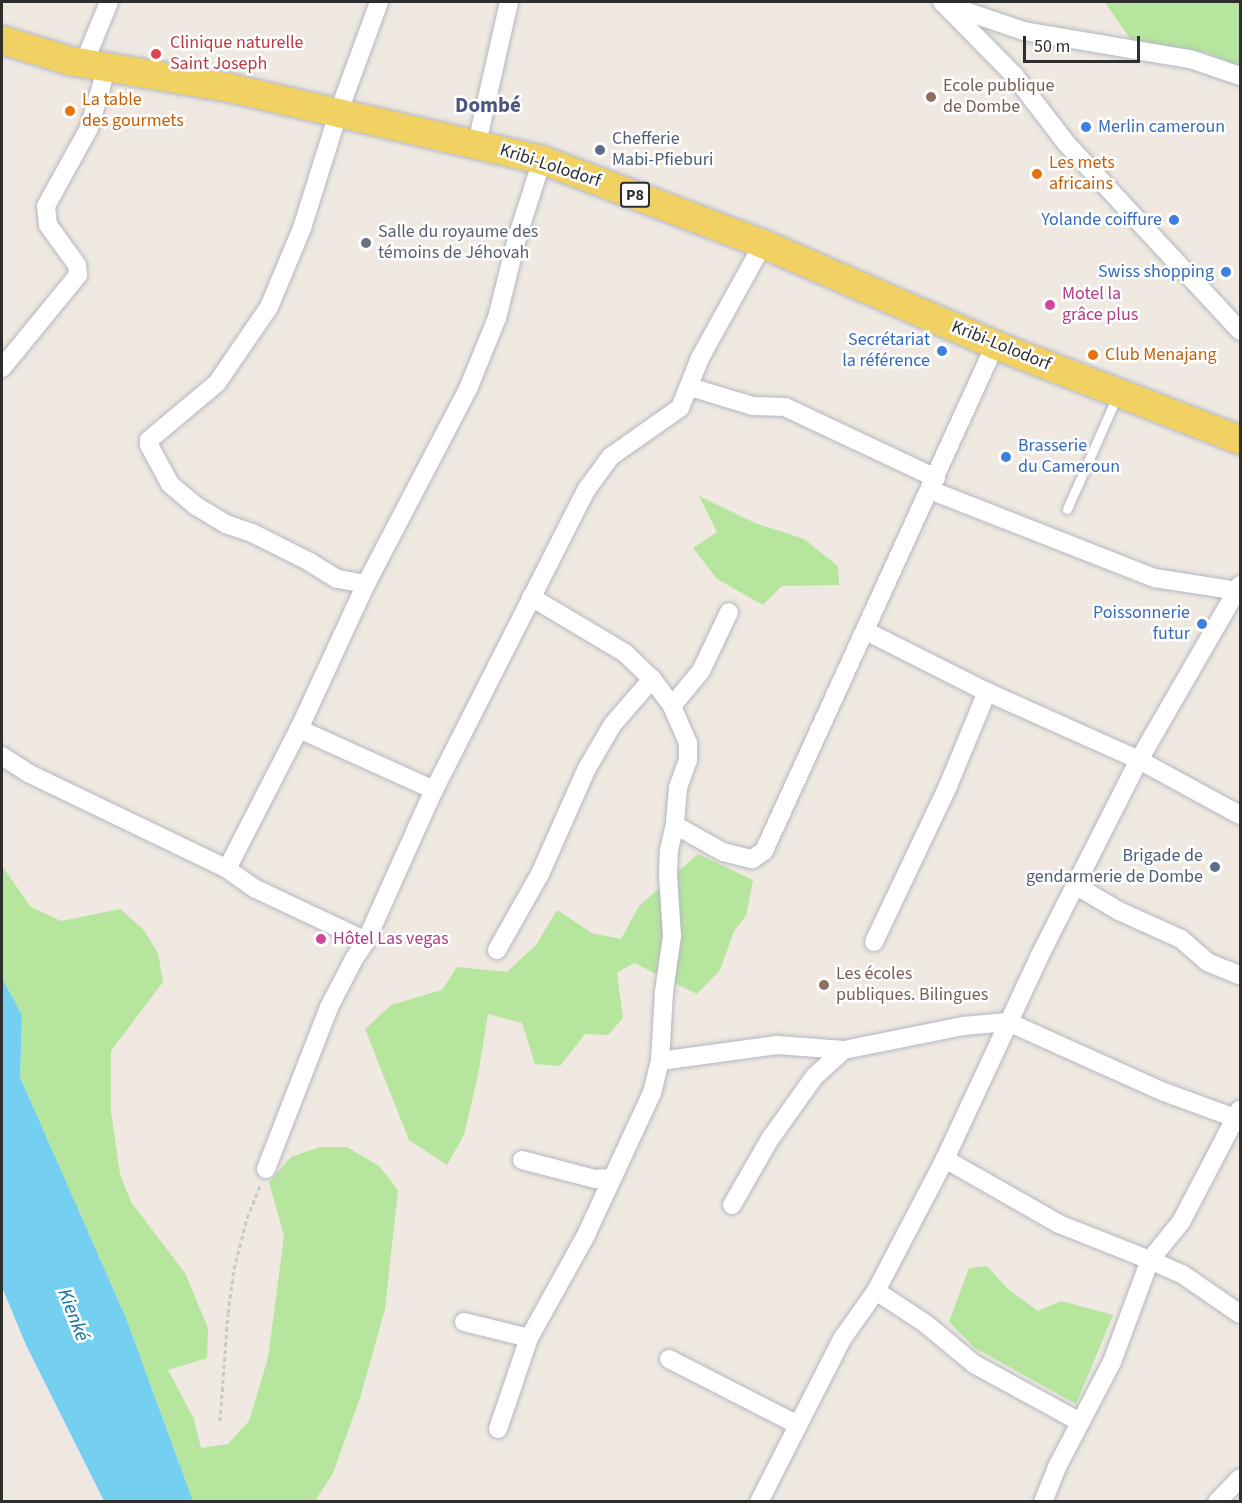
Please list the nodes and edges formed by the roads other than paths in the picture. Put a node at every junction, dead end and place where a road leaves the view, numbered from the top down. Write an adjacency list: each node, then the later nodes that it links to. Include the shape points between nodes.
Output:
1 (109, 2): 6 (street)
2 (379, 2): 8 (street)
3 (509, 2): 9 (street)
4 (944, 3): 7 (street, via 1024,31 1190,59); 12 (street, via 1014,75 1066,143)
5 (2, 40): 6 (main road, Kribi-Lolodorf / P8)
6 (95, 65): 8 (main road, Kribi-Lolodorf / P8, via 230,87); 14 (street, via 89,128 46,206 48,225 77,266 78,275)
7 (1240, 76)
8 (339, 111): 9 (main road, Kribi-Lolodorf / P8); 20 (street, via 302,228 269,307 217,383 149,440 148,445 171,484 196,506 337,579)
9 (477, 143): 10 (main road, Kribi-Lolodorf / P8)
10 (542, 160): 11 (main road, Kribi-Lolodorf / P8); 20 (street, via 497,318 468,389)
11 (763, 244): 13 (main road, Kribi-Lolodorf / P8); 15 (street, via 700,358)
12 (1240, 331)
13 (995, 345): 16 (main road, Kribi-Lolodorf / P8); 18 (street)
14 (2, 368)
15 (690, 387): 18 (street, via 753,406 785,407); 22 (street, via 675,413 605,462)
16 (1119, 391): 17 (main road, Kribi-Lolodorf / P8); 19 (lane)
17 (1240, 440)
18 (933, 484): 21 (street, via 1155,578); 24 (street)
19 (1067, 509)
20 (366, 584): 28 (street)
21 (1239, 588): 30 (street)
22 (531, 597): 25 (street, via 625,653); 31 (street)
23 (729, 612): 27 (street, via 700,671)
24 (866, 631): 26 (street); 33 (street, via 758,857 723,852)
25 (652, 678): 27 (street); 38 (street, via 613,723 586,770 540,874)
26 (987, 692): 30 (street); 37 (street, via 948,786)
27 (672, 706): 33 (street, via 687,743 688,760 678,788)
28 (299, 729): 31 (street); 34 (street)
29 (2, 756): 34 (street, via 30,774)
30 (1139, 760): 32 (street); 35 (street)
31 (434, 790): 36 (street)
32 (1240, 815)
33 (675, 825): 42 (street, via 669,850 672,936 663,992)
34 (227, 869): 36 (street, via 256,889)
35 (1075, 885): 39 (street, via 1119,911 1181,939 1207,962); 40 (street)
36 (366, 941): 46 (street, via 329,1007)
37 (874, 942)
38 (497, 950)
39 (1240, 975)
40 (1008, 1022): 41 (street, via 963,1026); 43 (street, via 1164,1092); 44 (street)
41 (844, 1050): 42 (street, via 777,1045); 48 (street, via 815,1076 770,1139)
42 (660, 1061): 47 (street, via 652,1093)
43 (1238, 1113): 49 (street, via 1181,1222)
44 (945, 1159): 49 (street, via 1059,1224); 50 (street)
45 (522, 1160): 47 (street, via 596,1179)
46 (266, 1169)
47 (612, 1178): 53 (street, via 586,1235)
48 (732, 1206)
49 (1150, 1260): 51 (street, via 1182,1274); 55 (street, via 1124,1336)
50 (876, 1291): 55 (street, via 926,1324 974,1364); 56 (street, via 842,1340)
51 (1240, 1314)
52 (464, 1322): 53 (street)
53 (529, 1338): 57 (street)
54 (669, 1359): 56 (street)
55 (1080, 1422): 60 (street)
56 (798, 1425): 59 (street)
57 (498, 1429)
58 (1240, 1478): 61 (street)
59 (759, 1502)
60 (1043, 1502)
61 (1217, 1502)

